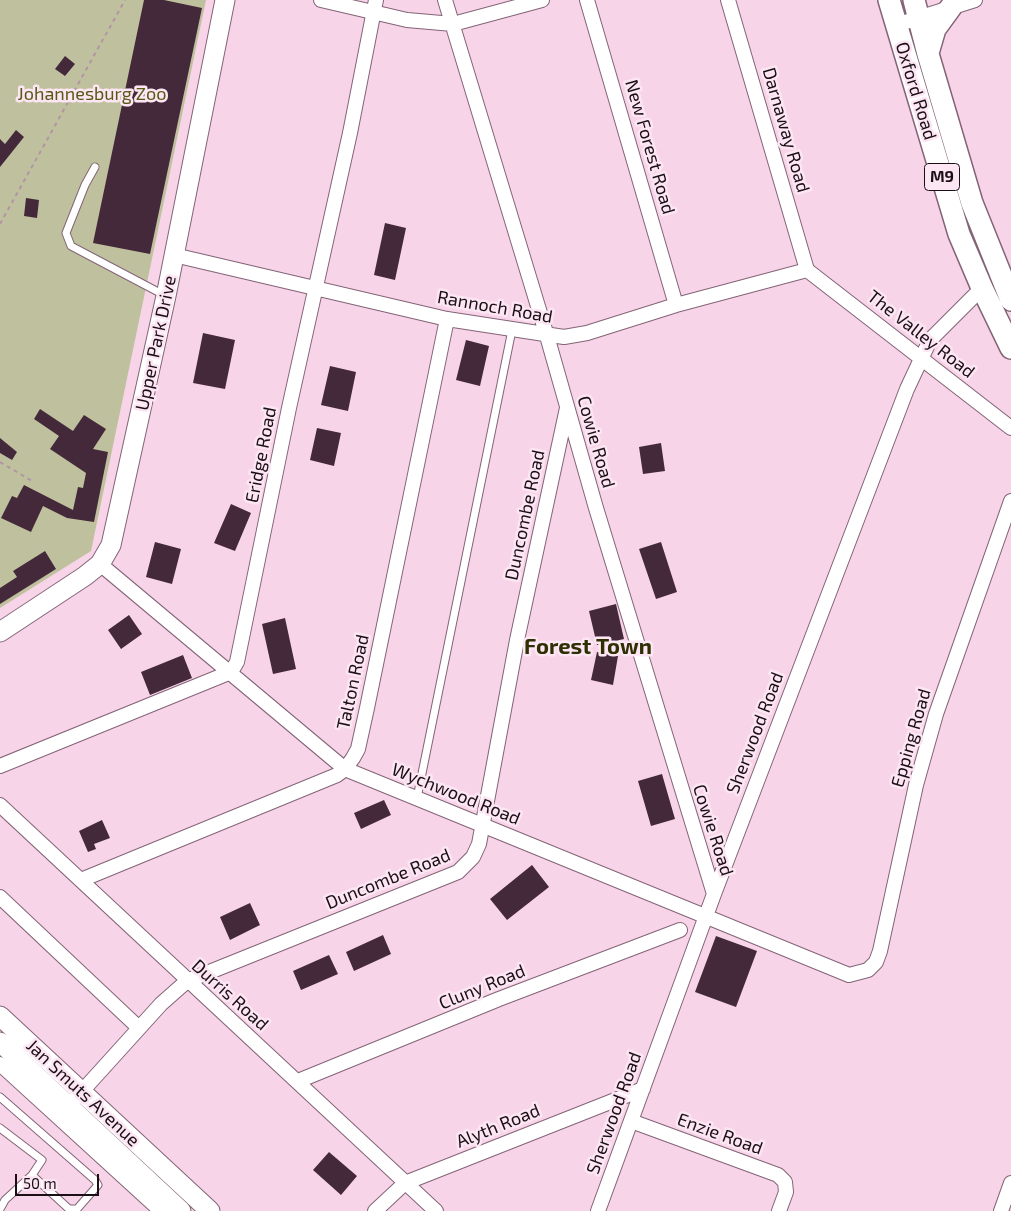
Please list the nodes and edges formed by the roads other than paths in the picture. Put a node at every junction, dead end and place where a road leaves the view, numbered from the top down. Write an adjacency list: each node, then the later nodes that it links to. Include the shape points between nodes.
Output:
1 (225, 0): 15 (main road, Upper Park Drive)
2 (321, 0): 9 (street)
3 (445, 0): 11 (street, Cowie Road)
4 (542, 0): 11 (street)
5 (587, 0): 21 (street, New Forest Road)
6 (728, 0): 16 (street, Darnaway Road)
7 (889, 0): 12 (main road, Oxford Road / M9)
8 (961, 4): 10 (main road); 13 (main road, via 935,29)
9 (375, 6): 11 (street, via 407,20); 17 (street, Eridge Road)
10 (921, 6): 12 (street); 13 (main road, Oxford Road / M9)
11 (452, 24): 24 (street, Cowie Road)
12 (896, 25): 18 (main road, Oxford Road / M9, via 959,234)
13 (928, 54): 20 (main road, Oxford Road / M9, via 972,203)
14 (95, 167): 19 (lane, via 66,233 71,246)
15 (174, 255): 17 (street, Rannoch Road); 19 (main road, Upper Park Drive)
16 (807, 270): 21 (street, Rannoch Road); 26 (street, The Valley Road)
17 (316, 287): 22 (street, Rannoch Road); 32 (street, Eridge Road, via 242,643)
18 (982, 288): 25 (main road, Oxford Road / M9); 26 (street, Sherwood Road, via 930,340)
19 (166, 296): 30 (main road, Upper Park Drive, via 114,536 108,554)
20 (1011, 300)
21 (676, 304): 24 (street, Rannoch Road, via 587,333)
22 (448, 319): 23 (street, Rannoch Road); 34 (street, Talton Road, via 358,749)
23 (512, 330): 24 (street, Rannoch Road); 35 (lane)
24 (547, 336): 27 (street, Cowie Road)
25 (1011, 348)
26 (920, 358): 28 (street, The Valley Road); 39 (street, Sherwood Road)
27 (567, 408): 37 (street, Duncombe Road, via 517,640); 39 (street, Cowie Road)
28 (1011, 428)
29 (1011, 501): 43 (street, Epping Road, via 936,714 916,785 880,951 868,970)
30 (100, 564): 31 (main road, Upper Park Drive); 32 (street, Wychwood Road)
31 (0, 632)
32 (231, 672): 33 (street); 34 (street, Wychwood Road)
33 (0, 766)
34 (345, 769): 35 (street, Wychwood Road); 38 (street, via 316,784)
35 (416, 798): 37 (street, Wychwood Road)
36 (0, 805): 38 (street, Durris Road)
37 (482, 825): 41 (street, Wychwood Road); 44 (street, Duncombe Road, via 473,857 458,872)
38 (81, 880): 44 (street, Durris Road)
39 (714, 894): 41 (street, Sherwood Road)
40 (0, 897): 46 (street)
41 (708, 916): 43 (street, Wychwood Road); 50 (street, Sherwood Road)
42 (680, 930): 49 (street, Cluny Road)
43 (849, 975)
44 (187, 981): 46 (street, Duncombe Road); 49 (street, Durris Road)
45 (0, 1016): 51 (main road, Jan Smuts Avenue)
46 (139, 1028): 51 (street, Duncombe Road)
47 (0, 1042): 53 (main road, Jan Smuts Avenue)
48 (0, 1064): 60 (street)
49 (298, 1081): 57 (street, Durris Road)
50 (643, 1089): 54 (street, Sherwood Road); 57 (street, Alyth Road)
51 (81, 1093): 53 (street, Duncombe Road); 62 (main road, Jan Smuts Avenue)
52 (0, 1097): 56 (lane, via 98,1185 77,1210 69,1209)
53 (68, 1107): 61 (main road, Jan Smuts Avenue)
54 (631, 1121): 65 (street, Sherwood Road); 66 (street, Enzie Road, via 771,1172 785,1182 786,1192)
55 (0, 1128): 56 (lane, via 42,1160)
56 (32, 1175): 59 (lane)
57 (405, 1182): 63 (street, Alyth Road); 64 (street, Durris Road)
58 (1011, 1183): 67 (street)
59 (0, 1209)
60 (161, 1211)
61 (181, 1211)
62 (210, 1211)
63 (375, 1211)
64 (436, 1211)
65 (598, 1211)
66 (779, 1211)
67 (1001, 1211)

